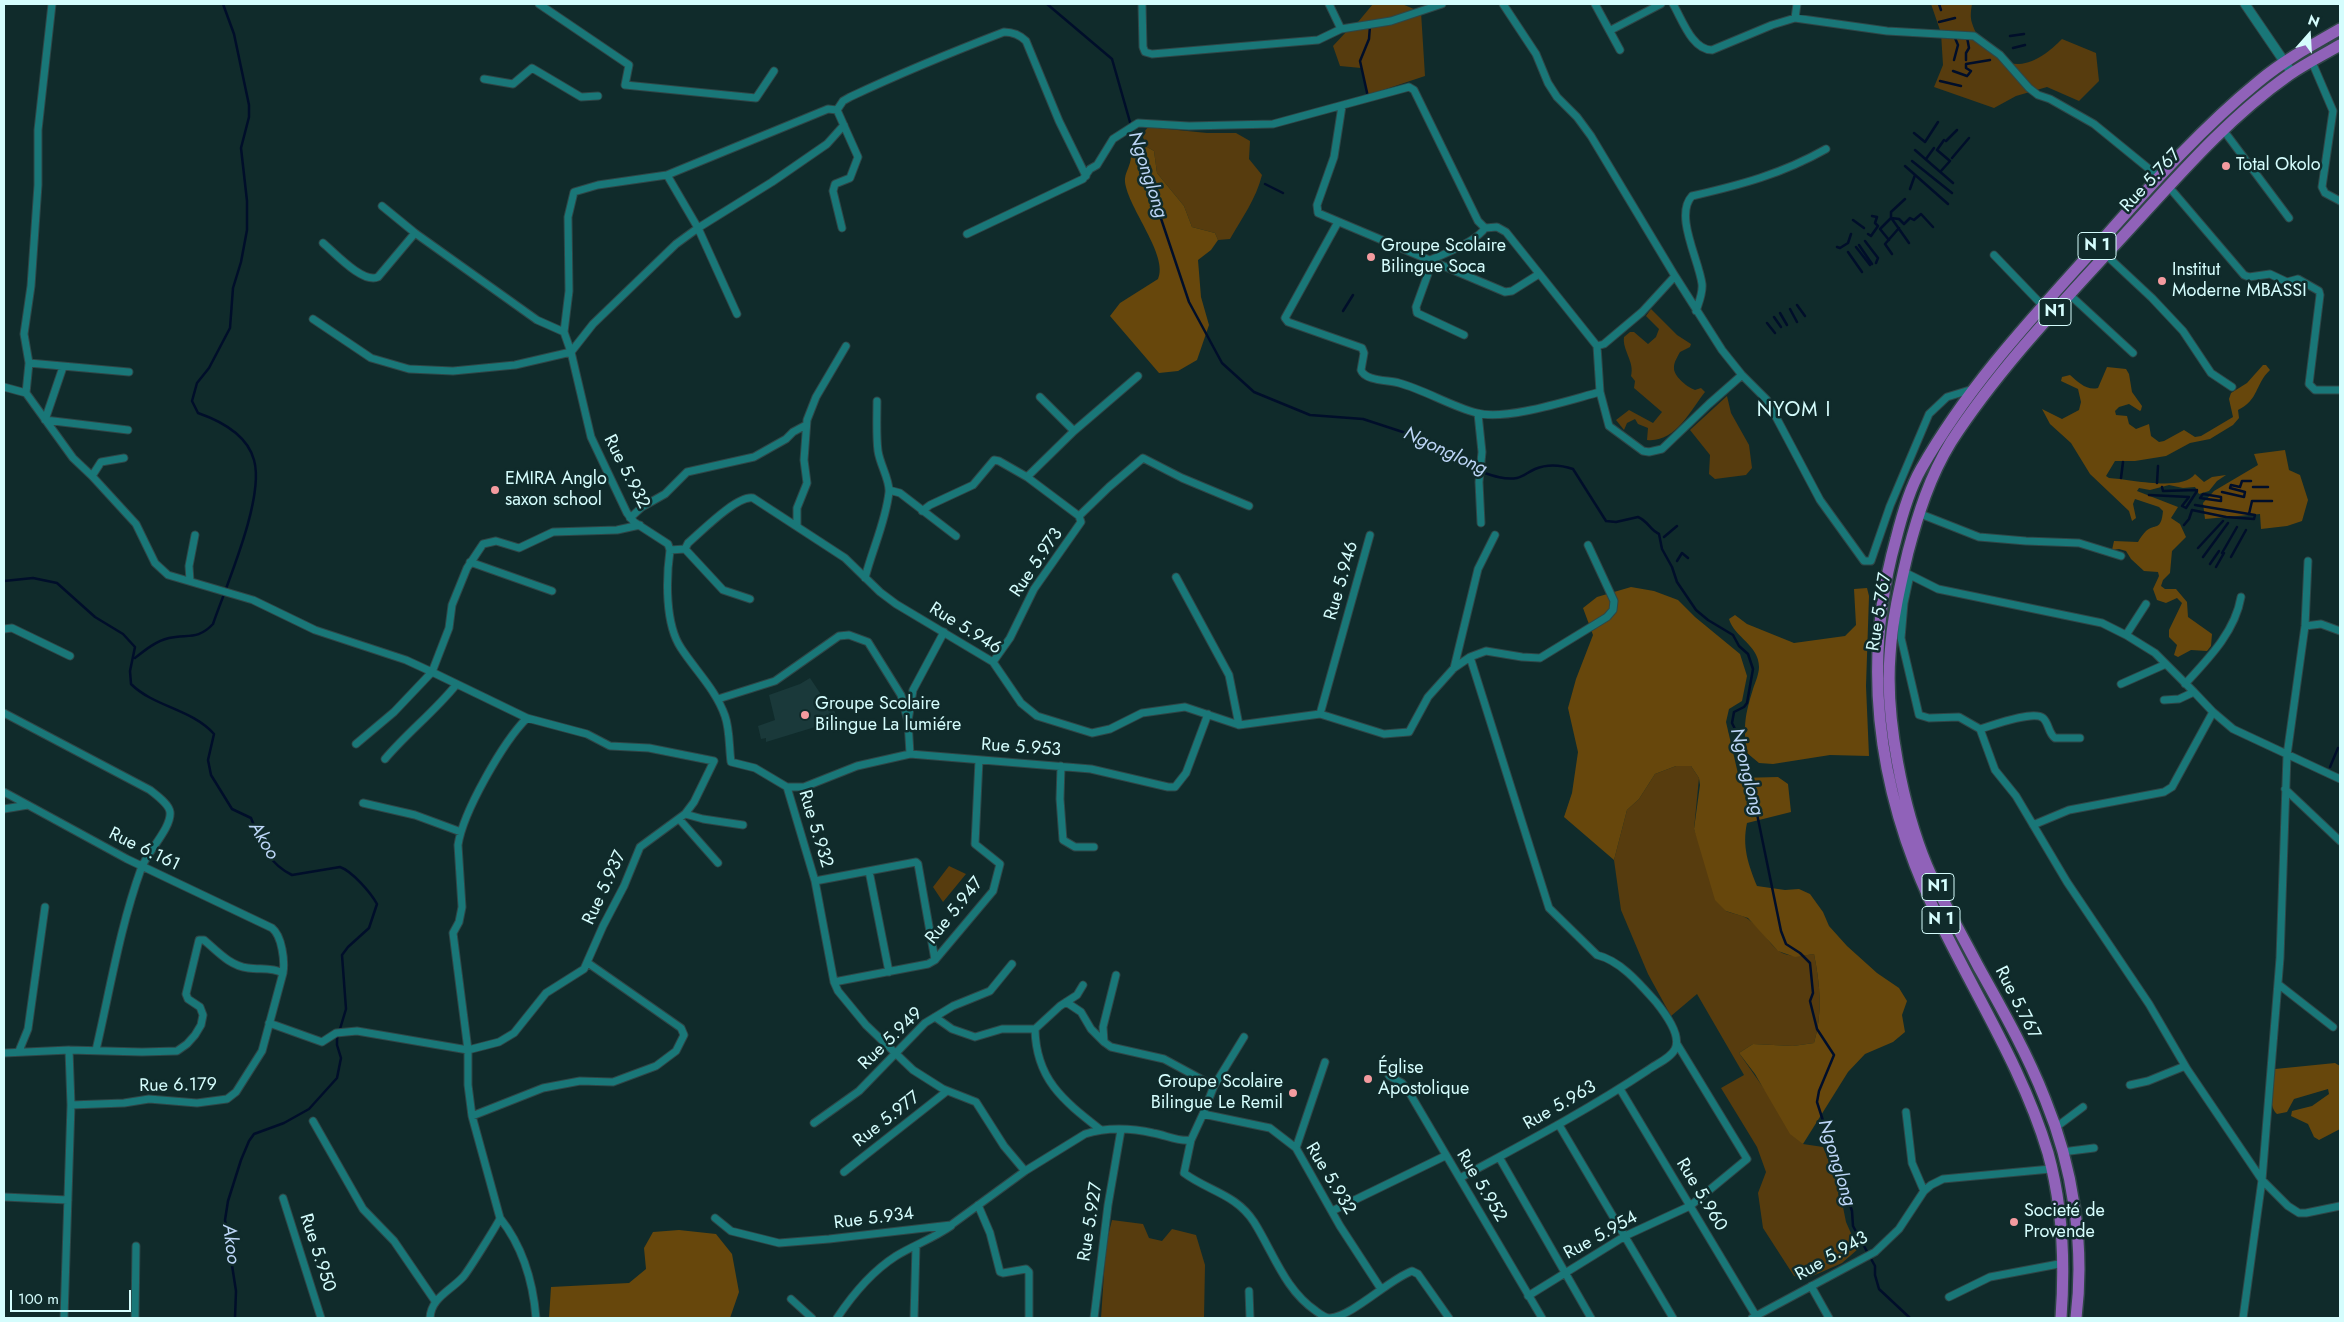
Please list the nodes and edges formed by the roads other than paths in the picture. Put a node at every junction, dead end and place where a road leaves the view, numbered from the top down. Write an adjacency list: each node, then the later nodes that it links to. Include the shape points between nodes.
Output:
1 (52, 4): 60 (street, via 38,130 32,277 24,334)
2 (539, 4): 21 (street, via 629,65 625,85 756,98)
3 (1142, 4): 14 (street, via 1143,47 1145,52 1152,54 1318,40)
4 (1329, 4): 14 (street)
5 (1442, 4): 12 (street)
6 (1503, 4): 48 (street, via 1536,54 1548,84 1591,136)
7 (1595, 4): 16 (street)
8 (1661, 4): 16 (street)
9 (1673, 4): 13 (street, via 1697,45 1706,50)
10 (1797, 4): 13 (street)
11 (2245, 4): 19 (main road)
12 (1427, 6): 14 (street, via 1392,21)
13 (1796, 18): 32 (street, via 1887,30 1974,36 2000,55 2038,95 2094,124)
14 (1341, 29)
15 (2340, 29): 19 (highway, N 1)
16 (1611, 30): 18 (street)
17 (2340, 45): 20 (highway, Rue 5.767 / N1)
18 (1620, 50)
19 (2285, 62): 22 (main road); 32 (highway, N 1, via 2226,110)
20 (2312, 62): 22 (highway, Rue 5.767 / N1); 34 (street, via 2333,111 2322,188)
21 (774, 72)
22 (2292, 73): 28 (highway, Rue 5.767 / N1)
23 (484, 78): 24 (street, via 513,84 532,68 580,97)
24 (598, 96)
25 (1342, 106): 31 (street, via 1266,124 1189,126 1138,123 1113,139); 37 (street, via 1334,157 1316,209 1322,216); 40 (street, via 1412,88 1478,222)
26 (837, 110): 27 (street); 30 (street, Rue 5.932, via 828,109); 31 (street, via 843,101 962,48 1004,32 1016,34 1026,42)
27 (844, 125): 38 (street, via 827,144); 39 (street, via 858,157 850,178 835,184 833,191)
28 (2224, 131): 33 (highway, Rue 5.767 / N1); 36 (street)
29 (1826, 149): 51 (street, via 1803,162 1746,184 1692,196 1688,200 1685,207 1688,239 1698,263 1702,285)
30 (667, 175): 38 (street); 54 (street, Rue 5.932, via 598,185 574,192 568,217 569,291)
31 (1086, 176): 42 (street)
32 (2159, 177): 50 (highway, N 1)
33 (2169, 187): 45 (highway, Rue 5.767 / N1); 68 (street, via 2244,275 2270,274 2287,282 2298,279 2318,291 2309,384 2314,390)
34 (2340, 201)
35 (382, 206): 41 (street)
36 (2289, 218)
37 (1338, 222): 46 (street); 73 (street, via 1285,316 1286,320 1362,348 1361,370 1366,376 1405,385)
38 (698, 228): 52 (street); 58 (street, via 632,284)
39 (842, 228)
40 (1485, 228): 46 (street, via 1479,235); 47 (street, via 1506,232)
41 (415, 233): 43 (street, via 374,278 363,277); 54 (street, via 538,320)
42 (967, 234)
43 (323, 243)
44 (1994, 255): 50 (street)
45 (2106, 255): 49 (highway, Rue 5.767 / N1); 66 (street, via 2183,331 2211,373)
46 (1430, 260): 47 (street, via 1505,292); 55 (street, via 1417,313)
47 (1539, 274): 57 (street)
48 (1674, 276): 51 (street); 57 (street, via 1636,317 1604,344)
49 (2070, 295): 59 (street); 84 (highway, Rue 5.767 / N1, via 2005,367 1951,443 1933,475)
50 (2042, 306): 67 (highway, N 1)
51 (1696, 311): 63 (street)
52 (737, 314)
53 (313, 319): 58 (street, via 371,358 409,369 453,371 515,366)
54 (564, 332): 58 (street, Rue 5.932)
55 (1464, 335)
56 (846, 346): 75 (street, via 812,404)
57 (1597, 346): 69 (street)
58 (571, 352): 86 (street, Rue 5.932, via 591,437)
59 (2133, 353)
60 (30, 363): 61 (street); 70 (street)
61 (63, 368): 62 (street); 74 (street)
62 (128, 372)
63 (1742, 375): 67 (street, via 1767,400 1820,500 1867,562 1872,558 1929,414 1947,397); 69 (street, via 1662,449 1649,452 1613,431)
64 (1138, 376): 77 (street)
65 (4, 387): 70 (street)
66 (2232, 387)
67 (1973, 389): 205 (highway, N 1, via 1920,470 1904,510 1882,601 1876,658 1879,717 1884,761 1894,804 1916,868 2031,1105)
68 (2340, 390)
69 (1600, 392): 73 (street, via 1537,408 1490,416)
70 (26, 393): 74 (street, Rue 5.937)
71 (1040, 397): 77 (street)
72 (877, 401): 81 (street, via 878,450)
73 (1478, 414): 87 (street, via 1482,452 1479,482)
74 (44, 420): 76 (street); 79 (street, Rue 5.937, via 73,458)
75 (806, 426): 86 (street, via 754,457 687,472 665,494); 89 (street, via 804,460 807,483 797,508)
76 (128, 430)
77 (1074, 431): 80 (street)
78 (124, 458): 79 (street, via 101,462)
79 (92, 476): 103 (street, Rue 5.937, via 136,524 155,563 168,575)
80 (1027, 478): 83 (street, Rue 5.973, via 994,460 973,485); 85 (street, Rue 5.973)
81 (889, 490): 83 (street, via 900,493); 102 (street, via 881,529)
82 (1250, 506): 85 (street, via 1143,458)
83 (922, 511): 93 (street)
84 (1918, 513): 97 (street, via 1979,537 2080,544); 100 (highway, Rue 5.767 / N1)
85 (1079, 516): 115 (street, Rue 5.973, via 1080,526 1034,589 1010,638)
86 (630, 518): 88 (street, Rue 5.932)
87 (1481, 523)
88 (640, 525): 96 (street, Rue 5.932, via 664,540); 99 (street, via 617,530 553,532 519,548 491,541 483,544)
89 (797, 526): 95 (street, Rue 5.946, via 747,497 719,515); 102 (street, Rue 5.946, via 845,558)
90 (195, 535): 103 (street, via 189,566)
91 (1370, 535): 128 (street, Rue 5.946)
92 (1495, 535): 117 (street, via 1478,569)
93 (956, 536)
94 (1588, 545): 114 (street, via 1614,601 1608,617 1540,658 1486,651)
95 (685, 549): 96 (street); 106 (street, via 723,590)
96 (670, 550): 123 (street, Rue 5.932, via 668,602 671,624 680,646)
97 (2120, 556)
98 (2308, 561): 108 (street)
99 (470, 562): 104 (street); 118 (street, via 452,605 449,628)
100 (1906, 573): 112 (street, via 1938,589 2102,623); 132 (street, via 1901,638 1919,715 1959,717); 196 (highway, Rue 5.767 / N1, via 1895,605 1889,658 1891,712 1906,800 1926,865 2012,1029 2046,1100)
101 (1176, 577): 131 (street, via 1229,674)
102 (865, 578): 111 (street, Rue 5.946, via 896,604)
103 (190, 581): 118 (street, Rue 5.937, via 253,600 315,630 406,660)
104 (552, 591)
105 (2242, 597): 120 (street, via 2236,617 2224,637)
106 (750, 599)
107 (2146, 604): 112 (street)
108 (2305, 626): 110 (street, via 2321,624); 136 (street)
109 (4, 629): 113 (street, via 12,628)
110 (2340, 631)
111 (944, 632): 115 (street, Rue 5.946); 130 (street, via 913,690)
112 (2126, 635): 116 (street)
113 (70, 656)
114 (1470, 657): 117 (street); 174 (street, via 1550,911 1597,955 1636,979 1662,1009 1676,1035)
115 (993, 662): 127 (street, Rue 5.946, via 1028,710 1037,716 1092,733 1110,729 1142,713 1185,707)
116 (2166, 664): 119 (street); 120 (street)
117 (1454, 668): 128 (street, via 1428,697 1409,732 1384,734)
118 (432, 672): 121 (street, Rue 5.937); 134 (street, via 394,712)
119 (2122, 684)
120 (2185, 684): 122 (street)
121 (456, 685): 129 (street, Rue 5.937); 137 (street)
122 (2194, 692): 124 (street, via 2179,699); 125 (street)
123 (718, 699): 130 (street, via 775,680 839,636 849,635 864,639 872,646 901,695); 141 (street, Rue 5.932, via 726,719 730,762 755,768)
124 (2164, 700)
125 (2213, 712): 136 (street, via 2233,729); 149 (street, via 2168,790 2069,810)
126 (4, 713): 154 (street, via 150,790 169,808 170,818)
127 (1208, 714): 131 (street, Rue 5.946); 139 (street, Rue 5.953, via 1186,773 1175,787)
128 (1320, 714): 131 (street, Rue 5.946)
129 (527, 718): 147 (street, Rue 5.937, via 587,734 614,748 649,748 714,761); 150 (street, via 516,729 476,796)
130 (908, 721): 135 (street)
131 (1240, 725)
132 (1980, 730): 133 (street, via 2018,718 2038,716 2045,720 2054,738); 149 (street, via 1995,770)
133 (2080, 738)
134 (356, 744)
135 (910, 754): 138 (street, Rue 5.953); 141 (street, Rue 5.953, via 857,766 804,787)
136 (2286, 755): 140 (street); 142 (street)
137 (385, 760)
138 (979, 760): 139 (street, Rue 5.953); 158 (street, Rue 5.947, via 975,844 997,861 1000,868 993,891)
139 (1061, 766): 152 (street, via 1063,840 1075,847)
140 (2340, 779)
141 (787, 787): 156 (street, Rue 5.932)
142 (2285, 789): 151 (street); 165 (street)
143 (4, 792): 145 (street, Rue 6.161)
144 (362, 803): 150 (street, via 415,815)
145 (28, 805): 146 (street); 154 (street, Rue 6.161)
146 (4, 809)
147 (683, 817): 148 (street); 153 (street); 159 (street, Rue 5.937, via 640,847)
148 (743, 825)
149 (2033, 825): 182 (street, via 2149,1004)
150 (461, 832): 178 (street, via 458,845 462,907 453,933)
151 (2340, 841)
152 (1094, 847)
153 (718, 863)
154 (142, 866): 162 (street, Rue 6.161, via 272,928 284,961); 177 (street, via 125,922)
155 (869, 871): 156 (street); 158 (street, via 913,862 918,864); 161 (street)
156 (815, 881): 164 (street, Rue 5.932)
157 (45, 907): 175 (street, via 28,1029)
158 (935, 960): 161 (street, Rue 5.947)
159 (588, 963): 178 (street, Rue 5.937, via 584,969 546,993 514,1033 499,1042); 192 (street, via 681,1028 684,1034 676,1051 656,1066 613,1082 580,1081 543,1088)
160 (1012, 964): 168 (street, Rue 5.949, via 990,991 969,998)
161 (888, 972): 164 (street, Rue 5.947)
162 (283, 973): 169 (street); 177 (street, via 241,966 223,957 204,940 199,940 186,994 200,1007 203,1015 201,1025 187,1044 169,1052)
163 (1116, 975): 173 (street, via 1103,1027)
164 (834, 982): 180 (street, Rue 5.932, via 845,1002)
165 (2278, 984): 170 (street); 209 (street)
166 (1083, 985): 167 (street, via 1077,995)
167 (1066, 1002): 171 (street); 173 (street, via 1081,1012)
168 (935, 1017): 171 (street, via 952,1029 976,1037 1002,1029); 180 (street, Rue 5.949)
169 (269, 1023): 178 (street, via 322,1042 336,1033 357,1031); 188 (street, Rue 6.179, via 257,1061 227,1100 197,1103 149,1099)
170 (2333, 1027)
171 (1035, 1029): 197 (street, via 1035,1050 1044,1071 1064,1100)
172 (1244, 1037): 185 (street)
173 (1104, 1042): 185 (street, via 1164,1059)
174 (1677, 1044): 186 (street, Rue 5.963, via 1672,1054); 215 (street, Rue 5.954, via 1748,1159)
175 (19, 1050): 176 (street); 179 (street)
176 (69, 1050): 177 (street); 188 (street)
177 (96, 1050)
178 (468, 1050): 192 (street)
179 (4, 1053)
180 (896, 1053): 187 (street, Rue 5.932, via 930,1082); 194 (street, Rue 5.949, via 859,1091)
181 (1325, 1062): 200 (street)
182 (2185, 1066): 184 (street); 209 (street)
183 (1389, 1076): 203 (street, Rue 5.952, via 1402,1083 1409,1092)
184 (2130, 1085)
185 (1214, 1086): 191 (street)
186 (1620, 1089): 195 (street, Rue 5.963); 215 (street, Rue 5.960)
187 (948, 1090): 206 (street, Rue 5.932, via 971,1098 981,1107 1004,1146); 207 (street, Rue 5.977)
188 (71, 1105): 213 (street)
189 (2083, 1107): 196 (street)
190 (1906, 1112): 210 (street, via 1912,1163)
191 (1203, 1114): 199 (street); 200 (street, Rue 5.932, via 1270,1128)
192 (472, 1116): 218 (street)
193 (313, 1122): 232 (street, via 363,1209 394,1241)
194 (814, 1122)
195 (1558, 1125): 204 (street, Rue 5.963); 221 (street)
196 (2055, 1128): 202 (highway, Rue 5.767 / N1)
197 (1101, 1130): 198 (street); 206 (street, via 1086,1134)
198 (1121, 1130): 199 (street); 243 (street, Rue 5.927)
199 (1191, 1140): 227 (street, via 1184,1173 1240,1205 1254,1222 1292,1290 1307,1305 1331,1318)
200 (1296, 1148): 217 (street, Rue 5.932)
201 (2094, 1148): 202 (street)
202 (2062, 1152): 251 (highway, Rue 5.767 / N1, via 2075,1208 2079,1258)
203 (1445, 1156): 208 (street, Rue 5.952); 217 (street)
204 (1499, 1157): 208 (street, Rue 5.963); 225 (street)
205 (2051, 1169): 210 (street, Rue 5.943, via 1943,1179); 224 (highway, N 1, via 2059,1207)
206 (1025, 1171): 214 (street, Rue 5.934)
207 (844, 1172)
208 (1460, 1178): 229 (street, Rue 5.952)
209 (2262, 1180): 216 (street, via 2288,1206 2299,1212); 252 (street)
210 (1924, 1191): 226 (street, Rue 5.943, via 1899,1229 1875,1252)
211 (4, 1197): 213 (street)
212 (283, 1198): 236 (street, Rue 5.950)
213 (68, 1200): 234 (street)
214 (978, 1205): 220 (street, Rue 5.934); 242 (street, via 990,1233 1000,1272 1026,1269 1029,1272)
215 (1690, 1206): 221 (street, Rue 5.954); 233 (street, Rue 5.960)
216 (2340, 1206)
217 (1332, 1211): 227 (street, Rue 5.932)
218 (500, 1218): 232 (street, via 464,1276); 238 (street, via 514,1236 527,1268)
219 (715, 1218): 220 (street, Rue 5.934, via 731,1231 779,1242)
220 (951, 1225): 223 (street)
221 (1625, 1236): 225 (street, Rue 5.954); 248 (street)
222 (136, 1246): 235 (street)
223 (916, 1246): 240 (street, via 898,1255 864,1281); 241 (street)
224 (2064, 1263): 230 (street, via 1990,1277); 250 (highway, N 1)
225 (1566, 1272): 229 (street, Rue 5.954); 247 (street)
226 (1811, 1286): 233 (street, Rue 5.943); 249 (street)
227 (1381, 1289): 245 (street, via 1415,1272)
228 (1249, 1291): 244 (street)
229 (1528, 1296): 246 (street, Rue 5.952)
230 (1949, 1297)
231 (791, 1299): 239 (street)
232 (435, 1302): 237 (street)
233 (1754, 1317)
234 (64, 1318)
235 (135, 1318)
236 (321, 1318)
237 (430, 1318)
238 (536, 1318)
239 (812, 1318)
240 (837, 1318)
241 (914, 1318)
242 (1029, 1318)
243 (1094, 1318)
244 (1250, 1318)
245 (1449, 1318)
246 (1542, 1318)
247 (1592, 1318)
248 (1673, 1318)
249 (1830, 1318)
250 (2061, 1318)
251 (2076, 1318)
252 (2243, 1318)

